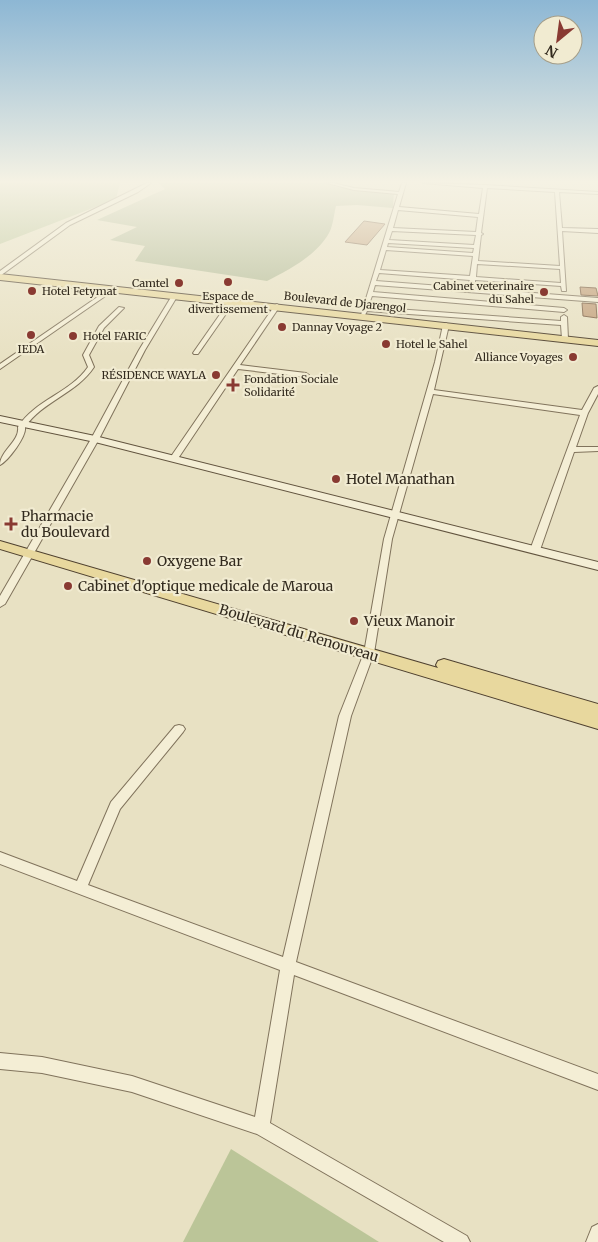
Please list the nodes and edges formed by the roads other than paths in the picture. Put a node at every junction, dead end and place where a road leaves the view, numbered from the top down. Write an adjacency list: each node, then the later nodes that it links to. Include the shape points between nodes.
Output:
1 (46, 241): 11 (street)
2 (386, 241): 5 (street); 6 (street)
3 (478, 241): 5 (street)
4 (561, 241): 9 (street)
5 (476, 247): 7 (street)
6 (384, 248): 7 (street); 10 (street)
7 (475, 254): 8 (street)
8 (474, 262): 9 (street); 12 (street)
9 (564, 268): 14 (street)
10 (377, 271): 12 (street); 13 (street)
11 (0, 276): 15 (main road, Boulevard de Djarengol)
12 (473, 279): 14 (street); 16 (street)
13 (374, 283): 16 (street); 17 (street)
14 (564, 285): 19 (street)
15 (114, 288): 18 (main road, Boulevard de Djarengol); 34 (street)
16 (472, 291): 19 (street); 22 (street)
17 (370, 294): 22 (street); 26 (street)
18 (176, 295): 21 (main road, Boulevard de Djarengol); 42 (street)
19 (564, 298): 20 (street); 25 (street)
20 (598, 300)
21 (232, 301): 23 (main road, Boulevard de Djarengol); 33 (street)
22 (470, 302): 25 (street); 27 (street)
23 (277, 306): 26 (main road, Boulevard de Djarengol); 35 (street)
24 (121, 308): 41 (street, via 95,338 86,355 91,367 81,380 51,399)
25 (564, 310): 28 (street)
26 (364, 312): 27 (street); 29 (main road, Boulevard de Djarengol)
27 (467, 316): 28 (street); 30 (street)
28 (564, 323): 31 (street)
29 (446, 325): 30 (main road, Boulevard de Djarengol); 38 (street)
30 (465, 327): 31 (main road, Boulevard de Djarengol)
31 (565, 339): 32 (main road, Boulevard de Djarengol)
32 (598, 344)
33 (196, 353)
34 (0, 366)
35 (236, 367): 36 (street); 45 (street)
36 (306, 375)
37 (598, 388): 39 (street)
38 (429, 391): 39 (street); 47 (street)
39 (584, 413): 44 (street)
40 (0, 418): 41 (main road)
41 (23, 424): 42 (main road); 46 (street)
42 (95, 438): 45 (main road); 50 (street)
43 (598, 449): 44 (street)
44 (571, 450): 51 (street)
45 (174, 458): 47 (main road)
46 (1, 462)
47 (395, 516): 51 (main road); 54 (street, via 388,539)
48 (0, 537): 50 (main road, Boulevard du Renouveau)
49 (0, 545): 50 (main road, Boulevard du Renouveau)
50 (31, 550): 53 (street); 54 (main road, Boulevard du Renouveau)
51 (534, 550): 52 (main road)
52 (598, 566)
53 (0, 604)
54 (370, 649): 55 (main road, Boulevard du Renouveau); 56 (main road, Boulevard du Renouveau); 60 (street, via 345,716)
55 (598, 710)
56 (598, 722)
57 (178, 728): 59 (street, via 115,806)
58 (0, 858): 59 (street)
59 (80, 888): 60 (street)
60 (288, 966): 62 (street); 63 (street)
61 (0, 1061): 63 (street, via 42,1065 132,1084)
62 (598, 1082)
63 (260, 1127): 65 (street)
64 (598, 1233): 66 (street)
65 (461, 1242)
66 (595, 1242)

